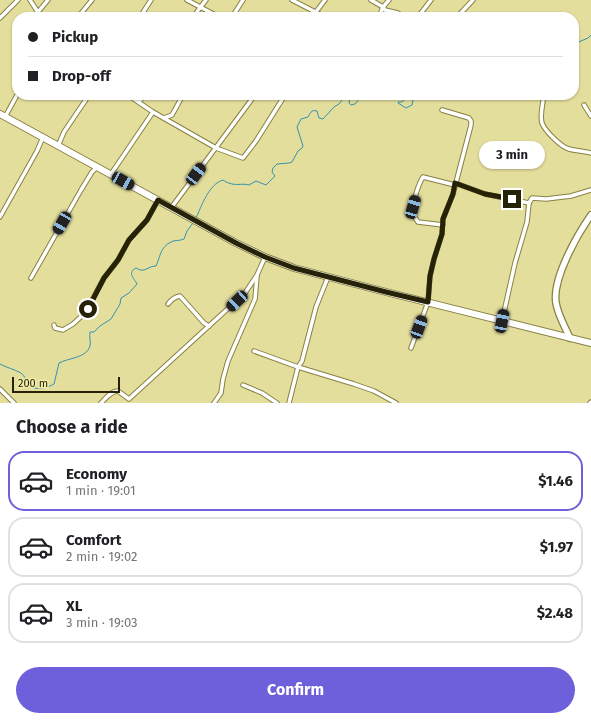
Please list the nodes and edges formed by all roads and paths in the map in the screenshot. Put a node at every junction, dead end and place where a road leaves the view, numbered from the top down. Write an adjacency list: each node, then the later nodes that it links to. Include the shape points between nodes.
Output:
1 (18, 0): 28 (street)
2 (30, 0): 17 (street)
3 (48, 0): 17 (street)
4 (92, 0): 18 (street)
5 (151, 0): 19 (street)
6 (188, 0): 16 (street)
7 (206, 0): 16 (street)
8 (243, 0): 22 (street)
9 (292, 0): 23 (street)
10 (325, 0): 23 (street)
11 (371, 0): 15 (street)
12 (388, 0): 15 (street)
13 (431, 0): 26 (street)
14 (473, 0): 27 (street)
15 (384, 7): 24 (street); 25 (street, via 385,10)
16 (200, 8): 20 (street); 21 (street)
17 (38, 12)
18 (82, 12)
19 (143, 12)
20 (197, 12)
21 (208, 12)
22 (235, 12)
23 (316, 12)
24 (382, 12)
25 (394, 12)
26 (422, 12)
27 (462, 12)
28 (0, 18)
29 (13, 100): 40 (street)
30 (86, 100): 44 (street, via 64,132)
31 (136, 100): 36 (street)
32 (180, 100): 42 (street, via 172,115)
33 (251, 100): 45 (street)
34 (282, 100): 45 (street, via 243,158)
35 (543, 101): 46 (street, via 542,122 551,135 570,150)
36 (139, 102): 39 (street)
37 (584, 105): 41 (street)
38 (442, 110): 49 (street, via 462,115 471,121)
39 (153, 112): 42 (street); 48 (street)
40 (2, 115): 43 (main road)
41 (591, 116)
42 (164, 118): 45 (street)
43 (43, 138): 44 (main road); 55 (street)
44 (58, 146): 47 (main road)
45 (216, 148): 53 (street)
46 (591, 153)
47 (97, 167): 48 (main road); 60 (street)
48 (111, 174): 51 (main road)
49 (455, 184): 52 (street, via 485,194); 56 (street, via 443,219); 56 (street, via 423,177 413,207 418,222)
50 (591, 190): 52 (street, via 571,196 532,198)
51 (158, 200): 53 (main road); 64 (street, via 147,220 129,240 104,278 85,313 63,330)
52 (529, 203): 63 (street)
53 (171, 208): 57 (main road)
54 (591, 215): 66 (street, via 564,264 555,294 556,304)
55 (0, 217)
56 (444, 225): 61 (street, via 430,276)
57 (265, 257): 58 (street); 59 (main road)
58 (257, 275): 65 (street, via 245,293); 76 (street, via 255,299 231,355 221,393)
59 (328, 277): 61 (main road); 70 (street)
60 (31, 278)
61 (428, 302): 63 (main road); 68 (street)
62 (168, 304): 65 (street, via 170,300 180,296)
63 (502, 321): 66 (main road)
64 (54, 326)
65 (209, 326): 73 (street)
66 (570, 338): 67 (main road)
67 (591, 343)
68 (411, 348)
69 (254, 351): 70 (street)
70 (298, 367): 78 (street); 79 (street, via 354,384)
71 (243, 385): 77 (street)
72 (0, 389): 74 (street)
73 (130, 401): 75 (street, via 116,391)
74 (14, 403)
75 (101, 403)
76 (214, 403)
77 (277, 403)
78 (289, 403)
79 (396, 403)

